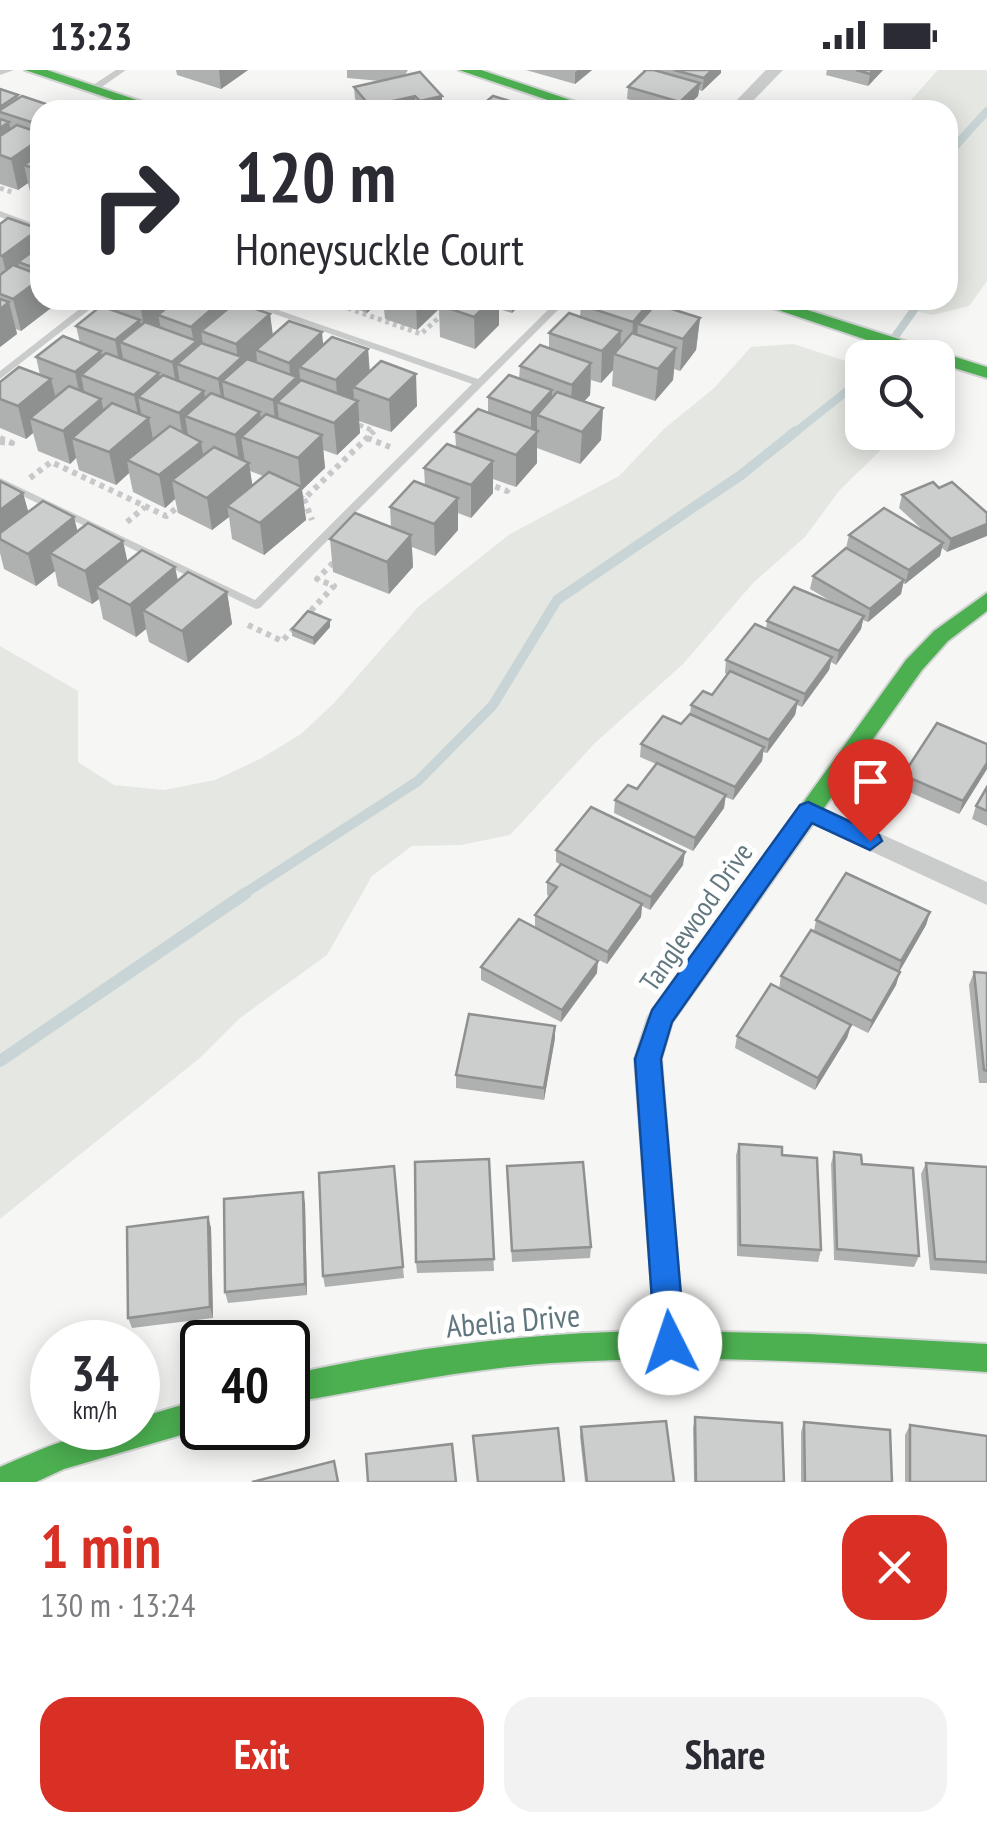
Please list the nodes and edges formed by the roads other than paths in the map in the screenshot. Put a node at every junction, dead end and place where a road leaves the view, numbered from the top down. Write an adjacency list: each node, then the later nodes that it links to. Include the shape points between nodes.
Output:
1 (10, 70): 6 (lane)
2 (32, 70): 7 (street)
3 (122, 70): 7 (lane)
4 (466, 70): 9 (street)
5 (775, 70): 10 (street)
6 (0, 73)
7 (93, 89): 8 (street)
8 (128, 100)
9 (560, 100)
10 (746, 100)
11 (0, 214): 12 (lane)
12 (30, 224)
13 (83, 310): 18 (lane)
14 (269, 310): 19 (lane)
15 (553, 310): 19 (lane)
16 (790, 310): 17 (street)
17 (987, 372)
18 (0, 376)
19 (479, 383): 20 (lane, via 256,606)
20 (0, 481)
21 (987, 600): 22 (street, Tanglewood Drive, via 914,665)
22 (808, 811): 23 (street); 24 (street, Tanglewood Drive, via 661,1018 648,1059)
23 (987, 894)
24 (670, 1343): 25 (street, Abelia Drive); 26 (street, Abelia Drive, via 506,1350)
25 (987, 1358)
26 (310, 1382)
27 (180, 1420): 28 (street, via 62,1454)
28 (1, 1482)

